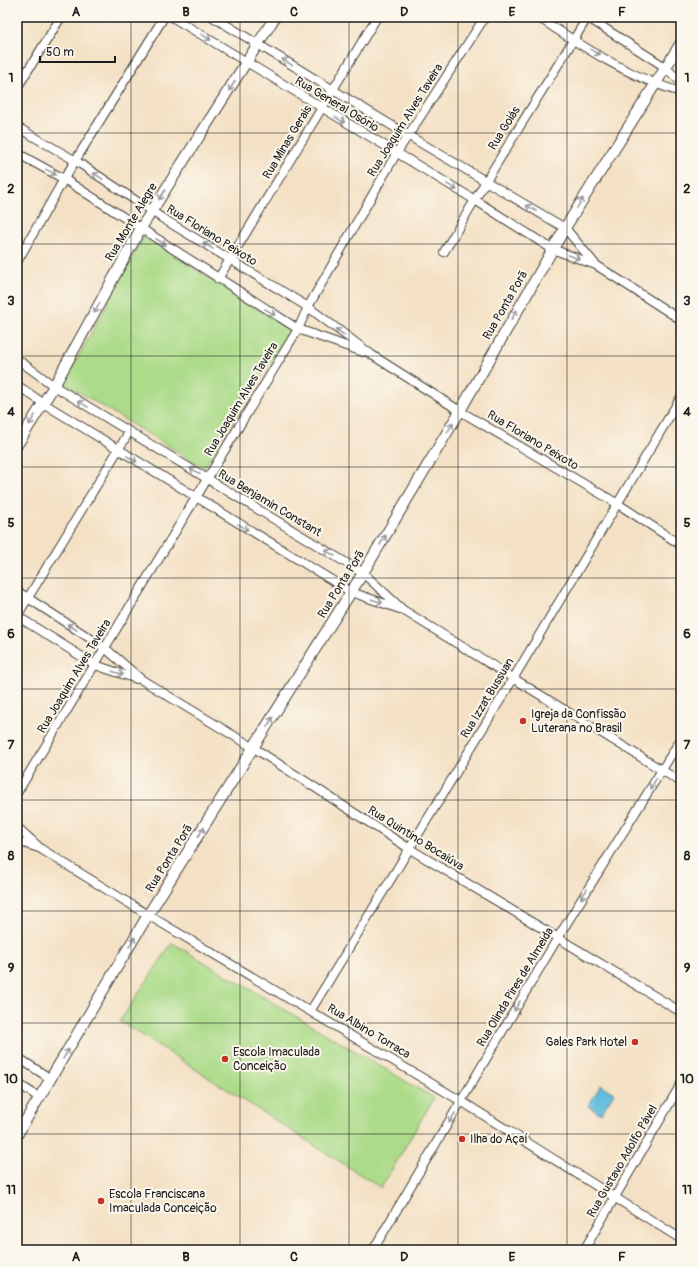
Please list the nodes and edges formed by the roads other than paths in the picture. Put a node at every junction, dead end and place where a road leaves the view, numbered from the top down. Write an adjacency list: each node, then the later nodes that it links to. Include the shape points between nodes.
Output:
1 (61, 17): 17 (street)
2 (164, 17): 25 (street)
3 (172, 17): 13 (street, Rua General Osório, one-way to 13)
4 (212, 17): 12 (street, Rua General Osório)
5 (275, 17): 12 (street, Rua Monte Alegre)
6 (377, 17): 18 (street, Rua Minas Gerais)
7 (485, 17): 22 (street, Rua Joaquim Alves Taveira)
8 (538, 17): 10 (street)
9 (587, 17): 10 (street, Rua Goiás); 14 (street)
10 (573, 40): 16 (street, one-way to 16); 27 (street, Rua Goiás)
11 (681, 43): 14 (street, Rua Ponta Porã)
12 (258, 45): 13 (street, Rua Monte Alegre); 18 (street, Rua General Osório, one-way to 12)
13 (247, 63): 20 (street, Rua General Osório); 29 (street, Rua Monte Alegre, one-way to 29)
14 (665, 67): 15 (street); 16 (street, Rua Ponta Porã)
15 (681, 82)
16 (655, 85): 19 (street); 31 (street, Rua Ponta Porã, one-way to 16)
17 (17, 88)
18 (333, 89): 20 (street, Rua Minas Gerais); 22 (street, Rua General Osório)
19 (681, 92)
20 (322, 109): 24 (street, Rua General Osório, one-way to 24); 34 (street, Rua Minas Gerais)
21 (17, 127): 25 (street, Rua Floriano Peixoto)
22 (408, 136): 24 (street, Rua Joaquim Alves Taveira); 27 (street, Rua General Osório)
23 (17, 153): 26 (street, Rua Floriano Peixoto, one-way to 26)
24 (396, 154): 28 (street, Rua General Osório, one-way to 28); 38 (street, Rua Joaquim Alves Taveira)
25 (76, 161): 26 (street); 29 (street, Rua Floriano Peixoto, one-way to 25)
26 (64, 179): 30 (street, Rua Floriano Peixoto); 35 (street)
27 (486, 180): 28 (street, Rua Goiás); 31 (street, Rua General Osório, one-way to 27)
28 (475, 200): 32 (street, Rua General Osório); 33 (street, Rua Goiás)
29 (152, 212): 30 (street, Rua Monte Alegre); 34 (street, Rua Floriano Peixoto, one-way to 29)
30 (141, 228): 37 (street, Rua Floriano Peixoto, one-way to 37); 44 (street, Rua Monte Alegre, one-way to 44)
31 (565, 228): 32 (street, Rua Ponta Porã); 36 (street, Rua General Osório)
32 (552, 249): 36 (street, Rua General Osório, one-way to 36); 47 (street, Rua Ponta Porã, one-way to 32)
33 (444, 252)
34 (229, 260): 37 (street, Rua Minas Gerais); 38 (street, Rua Floriano Peixoto)
35 (17, 262)
36 (596, 265): 39 (street, Rua General Osório)
37 (218, 279): 40 (street, Rua Floriano Peixoto, one-way to 40)
38 (308, 307): 40 (street, Rua Joaquim Alves Taveira); 41 (street, Rua Floriano Peixoto, one-way to 38)
39 (681, 320)
40 (298, 329): 41 (street, Rua Floriano Peixoto); 51 (street, Rua Joaquim Alves Taveira)
41 (372, 355): 47 (street, Rua Floriano Peixoto)
42 (17, 359): 44 (street, Rua Benjamin Constant)
43 (17, 385): 46 (street, Rua Benjamin Constant)
44 (54, 386): 46 (street, Rua Monte Alegre); 48 (street, Rua Benjamin Constant, one-way to 44)
45 (681, 397): 53 (street, Rua Izzat Bussuan)
46 (43, 403): 49 (street, Rua Monte Alegre, one-way to 49); 50 (street, Rua Benjamin Constant)
47 (460, 411): 53 (street, Rua Floriano Peixoto); 55 (street, Rua Ponta Porã, one-way to 47)
48 (129, 432): 50 (street); 51 (street, Rua Benjamin Constant, one-way to 48)
49 (17, 445)
50 (118, 450): 52 (street, Rua Benjamin Constant, one-way to 52); 58 (street)
51 (207, 478): 52 (street, Rua Joaquim Alves Taveira); 55 (street, Rua Benjamin Constant, one-way to 51)
52 (195, 498): 57 (street, Rua Benjamin Constant, one-way to 57); 61 (street, Rua Joaquim Alves Taveira)
53 (618, 504): 54 (street, Rua Floriano Peixoto); 63 (street, Rua Izzat Bussuan)
54 (681, 545)
55 (363, 573): 57 (street, Rua Ponta Porã); 59 (street, Rua Benjamin Constant)
56 (17, 591): 58 (street, Rua Quintino Bocaiúva)
57 (350, 592): 59 (street, Rua Benjamin Constant, one-way to 59); 66 (street, Rua Ponta Porã, one-way to 57)
58 (28, 598): 60 (street); 61 (street, Rua Quintino Bocaiúva, one-way to 58)
59 (403, 610): 63 (street, Rua Benjamin Constant)
60 (17, 616): 62 (street, Rua Quintino Bocaiúva)
61 (105, 648): 62 (street, Rua Joaquim Alves Taveira); 64 (street, Rua Quintino Bocaiúva)
62 (95, 665): 64 (street, Rua Quintino Bocaiúva, one-way to 64); 69 (street, Rua Joaquim Alves Taveira)
63 (513, 679): 67 (street, Rua Benjamin Constant); 73 (street, Rua Izzat Bussuan)
64 (142, 680): 66 (street, Rua Quintino Bocaiúva)
65 (681, 739): 67 (street, Rua Olinda Pires de Almeida)
66 (254, 748): 73 (street, Rua Quintino Bocaiúva); 74 (street, Rua Ponta Porã, one-way to 66)
67 (662, 770): 68 (street, Rua Benjamin Constant); 75 (street, Rua Olinda Pires de Almeida, one-way to 75)
68 (681, 782)
69 (17, 793)
70 (17, 827): 72 (street, Rua Albino Torraca)
71 (17, 841): 72 (street, Rua Albino Torraca)
72 (41, 849): 74 (street, Rua Albino Torraca)
73 (410, 849): 75 (street, Rua Quintino Bocaiúva); 76 (street, Rua Izzat Bussuan)
74 (148, 915): 76 (street, Rua Albino Torraca); 79 (street, Rua Ponta Porã, one-way to 74)
75 (557, 939): 77 (street, Rua Quintino Bocaiúva); 83 (street, Rua Olinda Pires de Almeida, one-way to 83)
76 (310, 1010): 83 (street, Rua Albino Torraca)
77 (681, 1012)
78 (17, 1057): 79 (street)
79 (51, 1078): 82 (street, Rua Ponta Porã)
80 (17, 1083): 82 (street)
81 (681, 1084): 85 (street, Rua Gustavo Adolfo Pável)
82 (40, 1098): 84 (street, Rua Ponta Porã)
83 (461, 1101): 85 (street, Rua Albino Torraca); 87 (street, Rua Olinda Pires de Almeida, one-way to 87)
84 (17, 1135)
85 (615, 1198): 86 (street, Rua Albino Torraca); 88 (street, Rua Gustavo Adolfo Pável)
86 (681, 1238)
87 (373, 1250)
88 (584, 1250)

